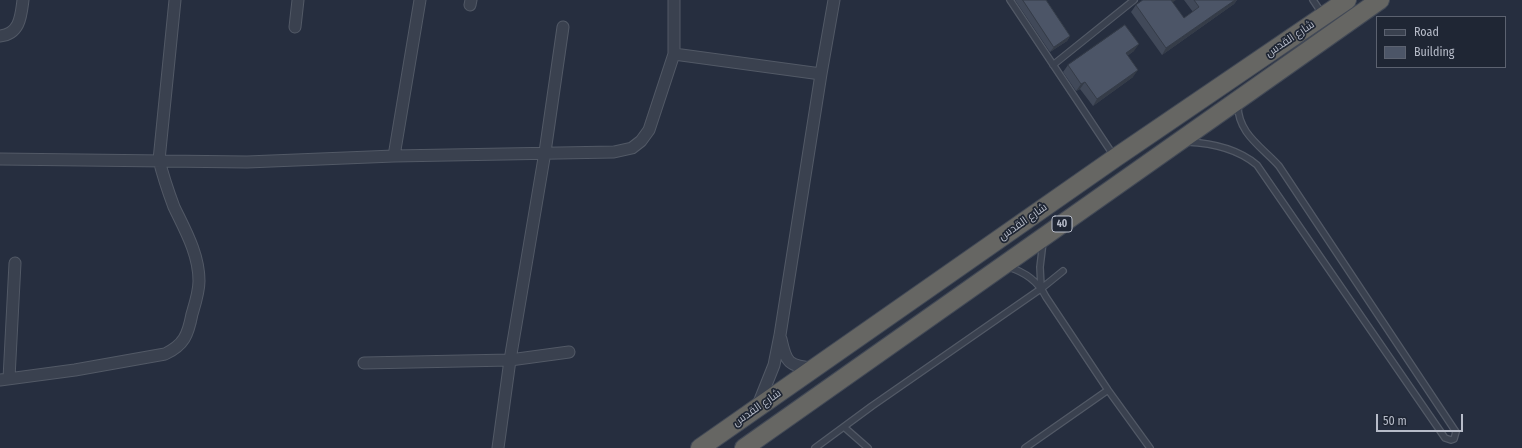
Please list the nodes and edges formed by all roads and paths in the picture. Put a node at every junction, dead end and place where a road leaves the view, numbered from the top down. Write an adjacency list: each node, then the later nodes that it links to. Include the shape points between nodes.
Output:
1 (23, 0): 15 (street, via 20,21 16,29)
2 (175, 0): 25 (street)
3 (298, 0): 13 (street)
4 (420, 0): 22 (street)
5 (674, 0): 16 (street)
6 (834, 0): 18 (street)
7 (1010, 0): 17 (lane)
8 (1134, 0): 17 (lane)
9 (1313, 0): 12 (lane)
10 (1348, 0): 12 (highway, شارع القدس / 40)
11 (1380, 0): 19 (highway, شارع القدس / 40)
12 (1324, 16): 23 (highway, شارع القدس / 40)
13 (295, 27)
14 (563, 27): 21 (street)
15 (0, 36)
16 (674, 54): 18 (street); 21 (street, via 649,130 632,148 614,152)
17 (1053, 65): 23 (lane)
18 (820, 74): 31 (street)
19 (1238, 100): 20 (highway, شارع القدس / 40); 20 (lane, via 1239,117 1246,134 1279,166 1454,430 1454,439 1445,438 1257,165 1249,158 1227,149)
20 (1179, 142): 26 (highway, شارع القدس / 40)
21 (545, 152): 22 (street); 33 (street)
22 (394, 156): 25 (street, via 247,162)
23 (1115, 158): 35 (highway, شارع القدس / 40)
24 (0, 159): 25 (street)
25 (159, 160): 36 (street, via 164,181 190,242 198,272 199,283 184,340 175,349 164,354)
26 (1045, 236): 28 (highway, شارع القدس / 40); 30 (lane, via 1041,256)
27 (15, 263): 36 (street)
28 (1001, 266): 30 (lane, via 1023,273); 42 (highway, شارع القدس / 40)
29 (1063, 271): 30 (lane)
30 (1042, 288): 37 (lane); 39 (lane)
31 (780, 335): 35 (street, via 788,361 797,367); 38 (street, via 769,380)
32 (569, 352): 33 (street)
33 (510, 360): 34 (street); 40 (street)
34 (364, 363)
35 (813, 368): 38 (highway, شارع القدس / 40)
36 (5, 379)
37 (1108, 390): 45 (lane); 46 (lane)
38 (756, 408): 41 (highway, شارع القدس / 40)
39 (844, 427): 43 (lane); 44 (lane)
40 (498, 448)
41 (700, 448)
42 (744, 448)
43 (815, 448)
44 (868, 448)
45 (1025, 448)
46 (1150, 448)

